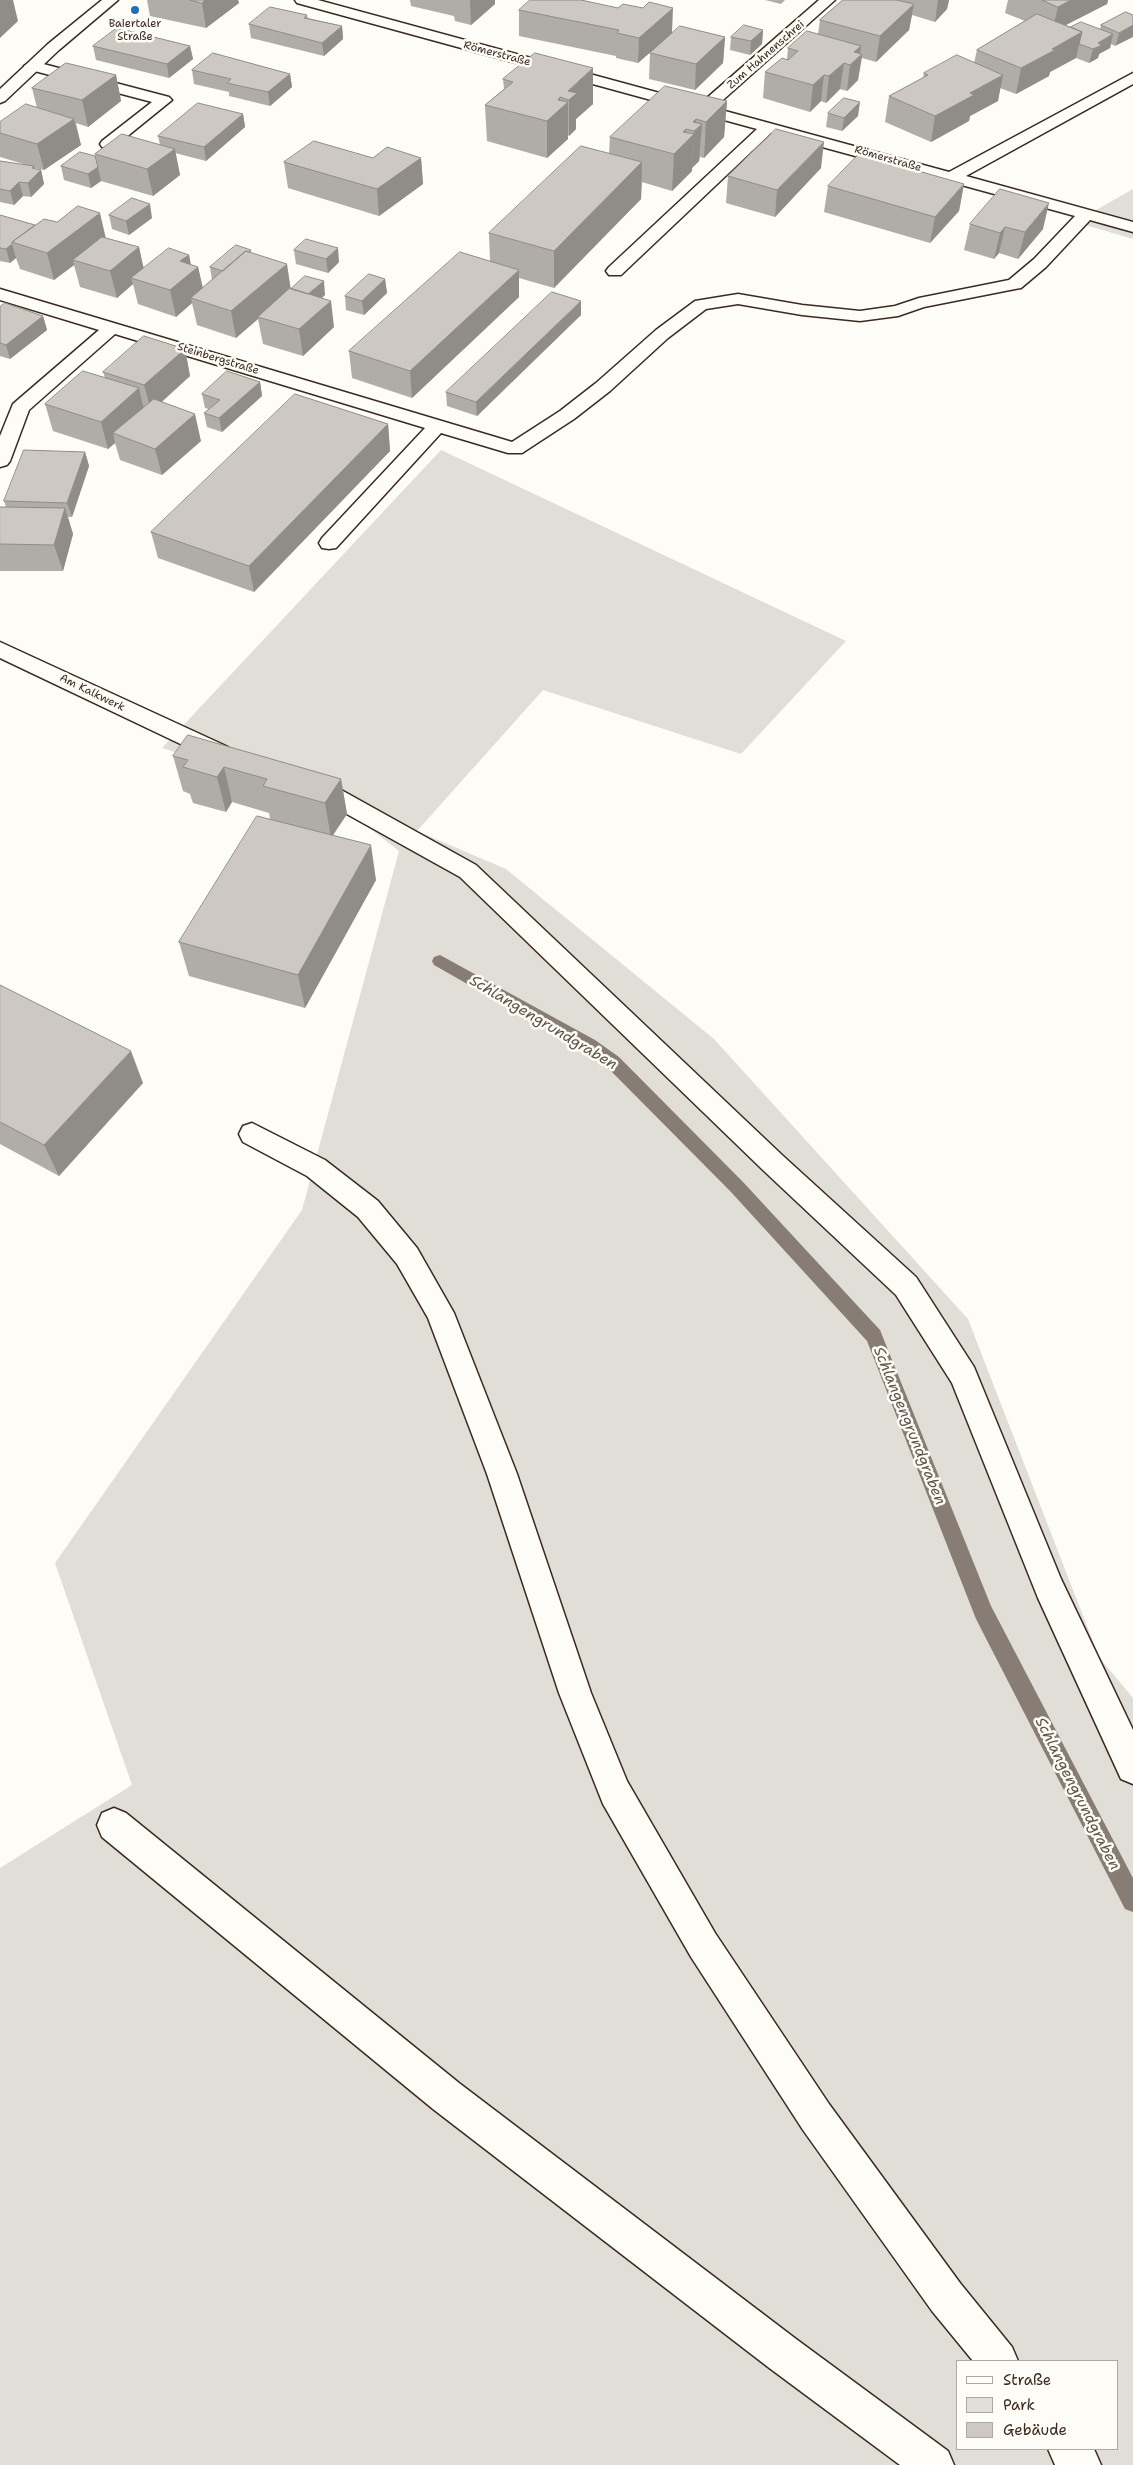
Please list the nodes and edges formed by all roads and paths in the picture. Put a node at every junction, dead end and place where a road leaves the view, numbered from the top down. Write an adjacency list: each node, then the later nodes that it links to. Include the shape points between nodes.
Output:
1 (111, 0): 4 (street)
2 (302, 0): 7 (street, Römerstraße)
3 (828, 0): 7 (street, Zum Hahnenschrei)
4 (32, 66): 6 (street); 9 (street, via 164,100)
5 (1133, 78): 10 (street)
6 (0, 98)
7 (704, 108): 8 (street, Römerstraße)
8 (769, 126): 10 (street, Römerstraße); 13 (street)
9 (108, 144)
10 (952, 176): 11 (street, Römerstraße)
11 (1087, 214): 12 (street, Römerstraße); 16 (street, Steinbergstraße, via 1015,284 919,303 898,311 860,316 738,299 701,305 567,415 515,449)
12 (1133, 227)
13 (615, 272)
14 (0, 294): 15 (street, Steinbergstraße)
15 (112, 328): 16 (street, Steinbergstraße); 17 (street, via 20,408)
16 (438, 425): 18 (street)
17 (0, 461)
18 (329, 543)
19 (0, 649): 20 (street, Am Kalkwerk)
20 (247, 764)
21 (291, 780): 23 (street, via 335,798 468,871 717,1111 906,1286 964,1376 1049,1587)
22 (252, 1134): 25 (street, via 316,1168 368,1209 407,1256 440,1313 502,1474 575,1693 615,1792 703,1946 816,2117 946,2297)
23 (1133, 1767)
24 (114, 1825): 27 (street, via 446,2096)
25 (997, 2360)
26 (1069, 2450): 28 (street)
27 (934, 2465)
28 (1081, 2465)

